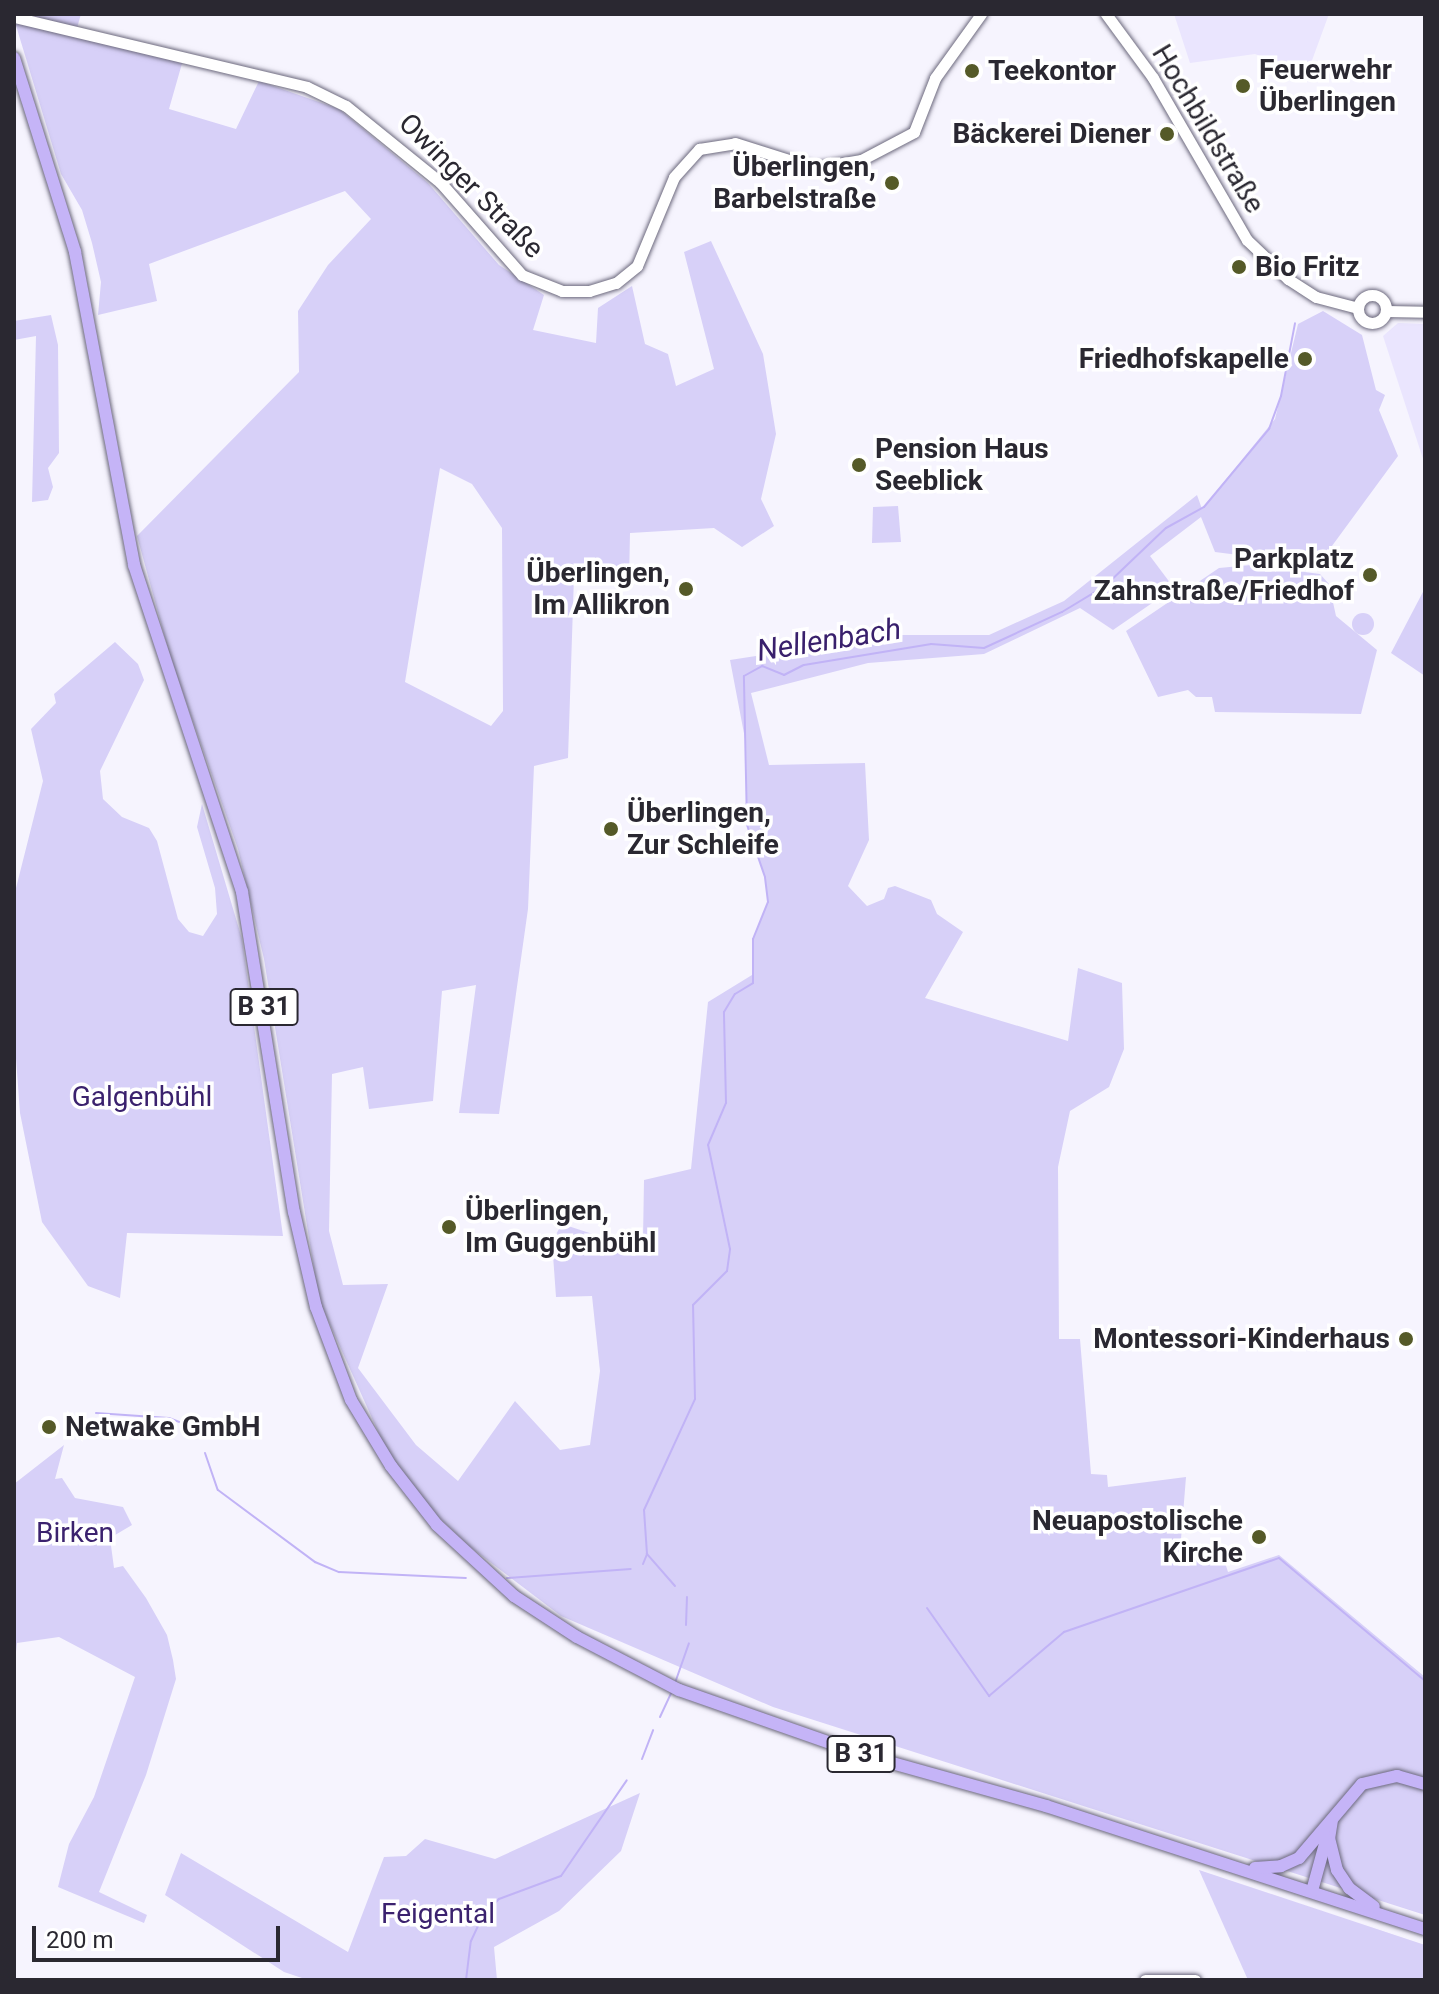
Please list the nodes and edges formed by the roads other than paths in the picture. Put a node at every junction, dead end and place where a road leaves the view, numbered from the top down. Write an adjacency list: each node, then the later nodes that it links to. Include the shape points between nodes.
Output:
1 (981, 14): 3 (street, Owinger Straße, via 935,78 914,132 861,160 825,168 735,143 699,149 674,177 637,266 616,283 562,291 522,275 440,182 346,106 307,87)
2 (1106, 14): 5 (street, Hochbildstraße, via 1153,78 1247,240 1316,297)
3 (14, 17)
4 (16, 63): 10 (main road, B 31, via 75,252 134,565 242,892 303,1257 338,1371 365,1427 457,1546 514,1596 650,1676 867,1756)
5 (1358, 308): 6 (street, via 1361,318 1372,323); 6 (street, via 1363,298 1374,295)
6 (1386, 311): 7 (street)
7 (1425, 312)
8 (1425, 1784): 9 (main road, via 1379,1778 1354,1790)
9 (1327, 1828): 10 (main road, via 1299,1858 1281,1866); 11 (main road); 12 (main road, via 1342,1879)
10 (1229, 1863): 11 (main road, B 31)
11 (1308, 1890): 12 (main road, B 31)
12 (1391, 1918): 13 (main road, B 31)
13 (1425, 1929)
14 (1145, 1980): 15 (street)
15 (1195, 1980)

